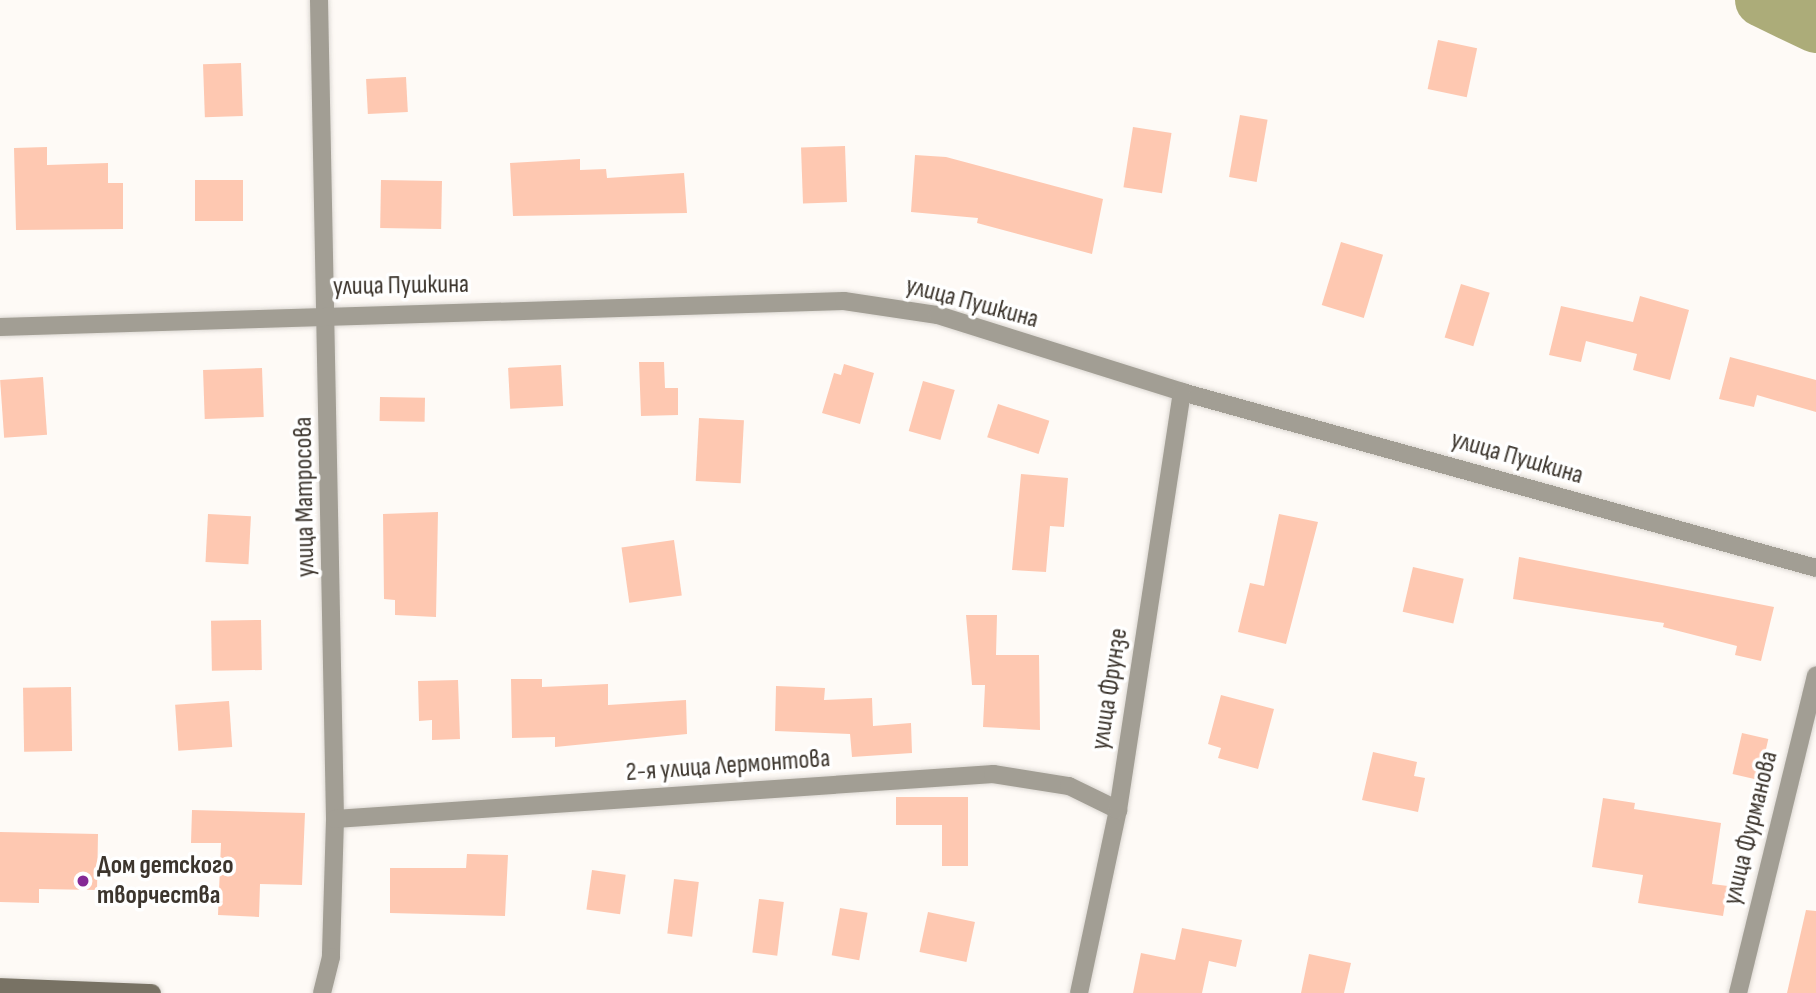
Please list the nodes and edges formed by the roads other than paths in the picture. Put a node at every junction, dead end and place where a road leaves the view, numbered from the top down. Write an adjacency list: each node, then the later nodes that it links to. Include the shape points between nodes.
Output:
1 (319, 0): 2 (street, улица Матросова)
2 (328, 314): 3 (street, улица Пушкина); 4 (street, улица Пушкина, via 844,301 938,315); 8 (street, улица Матросова)
3 (0, 327)
4 (1182, 392): 5 (street, улица Пушкина); 7 (street, улица Фрунзе)
5 (1816, 568)
6 (1816, 676): 13 (street, улица Фурманова)
7 (1118, 810): 8 (street, 2-я улица Лермонтова, via 1069,786 993,774); 12 (street, улица Фрунзе)
8 (335, 819): 11 (street, улица Матросова, via 331,957)
9 (0, 987): 10 (street)
10 (152, 993)
11 (322, 993)
12 (1079, 993)
13 (1738, 993)

